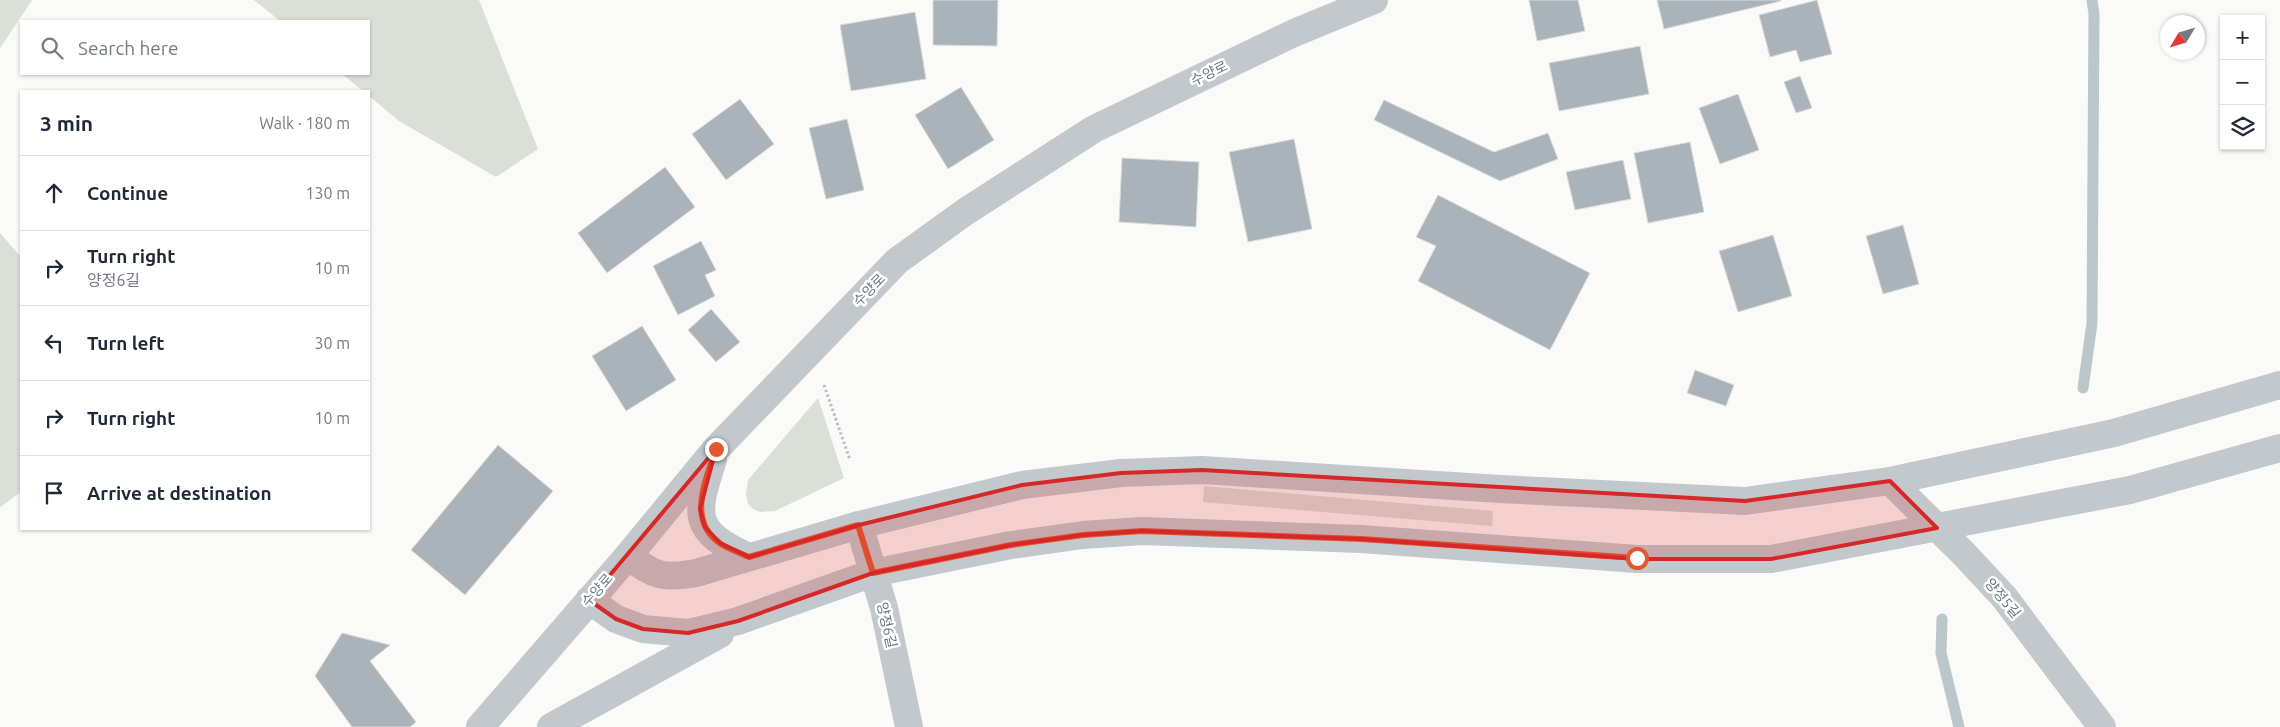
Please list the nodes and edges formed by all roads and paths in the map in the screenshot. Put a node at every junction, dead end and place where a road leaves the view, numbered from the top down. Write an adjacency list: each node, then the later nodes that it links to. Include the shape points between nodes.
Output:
1 (1374, 0): 2 (street, 수양로, via 1294,33 1094,129 965,212 897,261)
2 (812, 349): 5 (street, 수양로); 6 (path)
3 (2280, 385): 7 (street, via 2114,433)
4 (2280, 448): 9 (street, via 2130,490)
5 (716, 449): 10 (street, 수양로); 11 (street, via 700,509 705,527 720,543)
6 (850, 460)
7 (1890, 481): 8 (street, via 1745,502 1202,470 1122,473 1022,485); 9 (street, 양정5길)
8 (858, 525): 11 (street); 12 (street, 양정6길)
9 (1937, 528): 12 (street, via 1771,559 1637,558 1361,539 1142,531 1011,545); 18 (street, 양정5길, via 2004,598)
10 (628, 556): 11 (street, via 648,571 670,577 696,573); 13 (street, 수양로)
11 (749, 557)
12 (873, 573): 14 (street); 17 (street, 양정6길, via 884,608)
13 (589, 600): 14 (street, via 616,619 643,629 688,633); 15 (street, 수양로)
14 (738, 621): 16 (street, via 712,640)
15 (480, 727)
16 (550, 727)
17 (908, 727)
18 (2102, 727)

